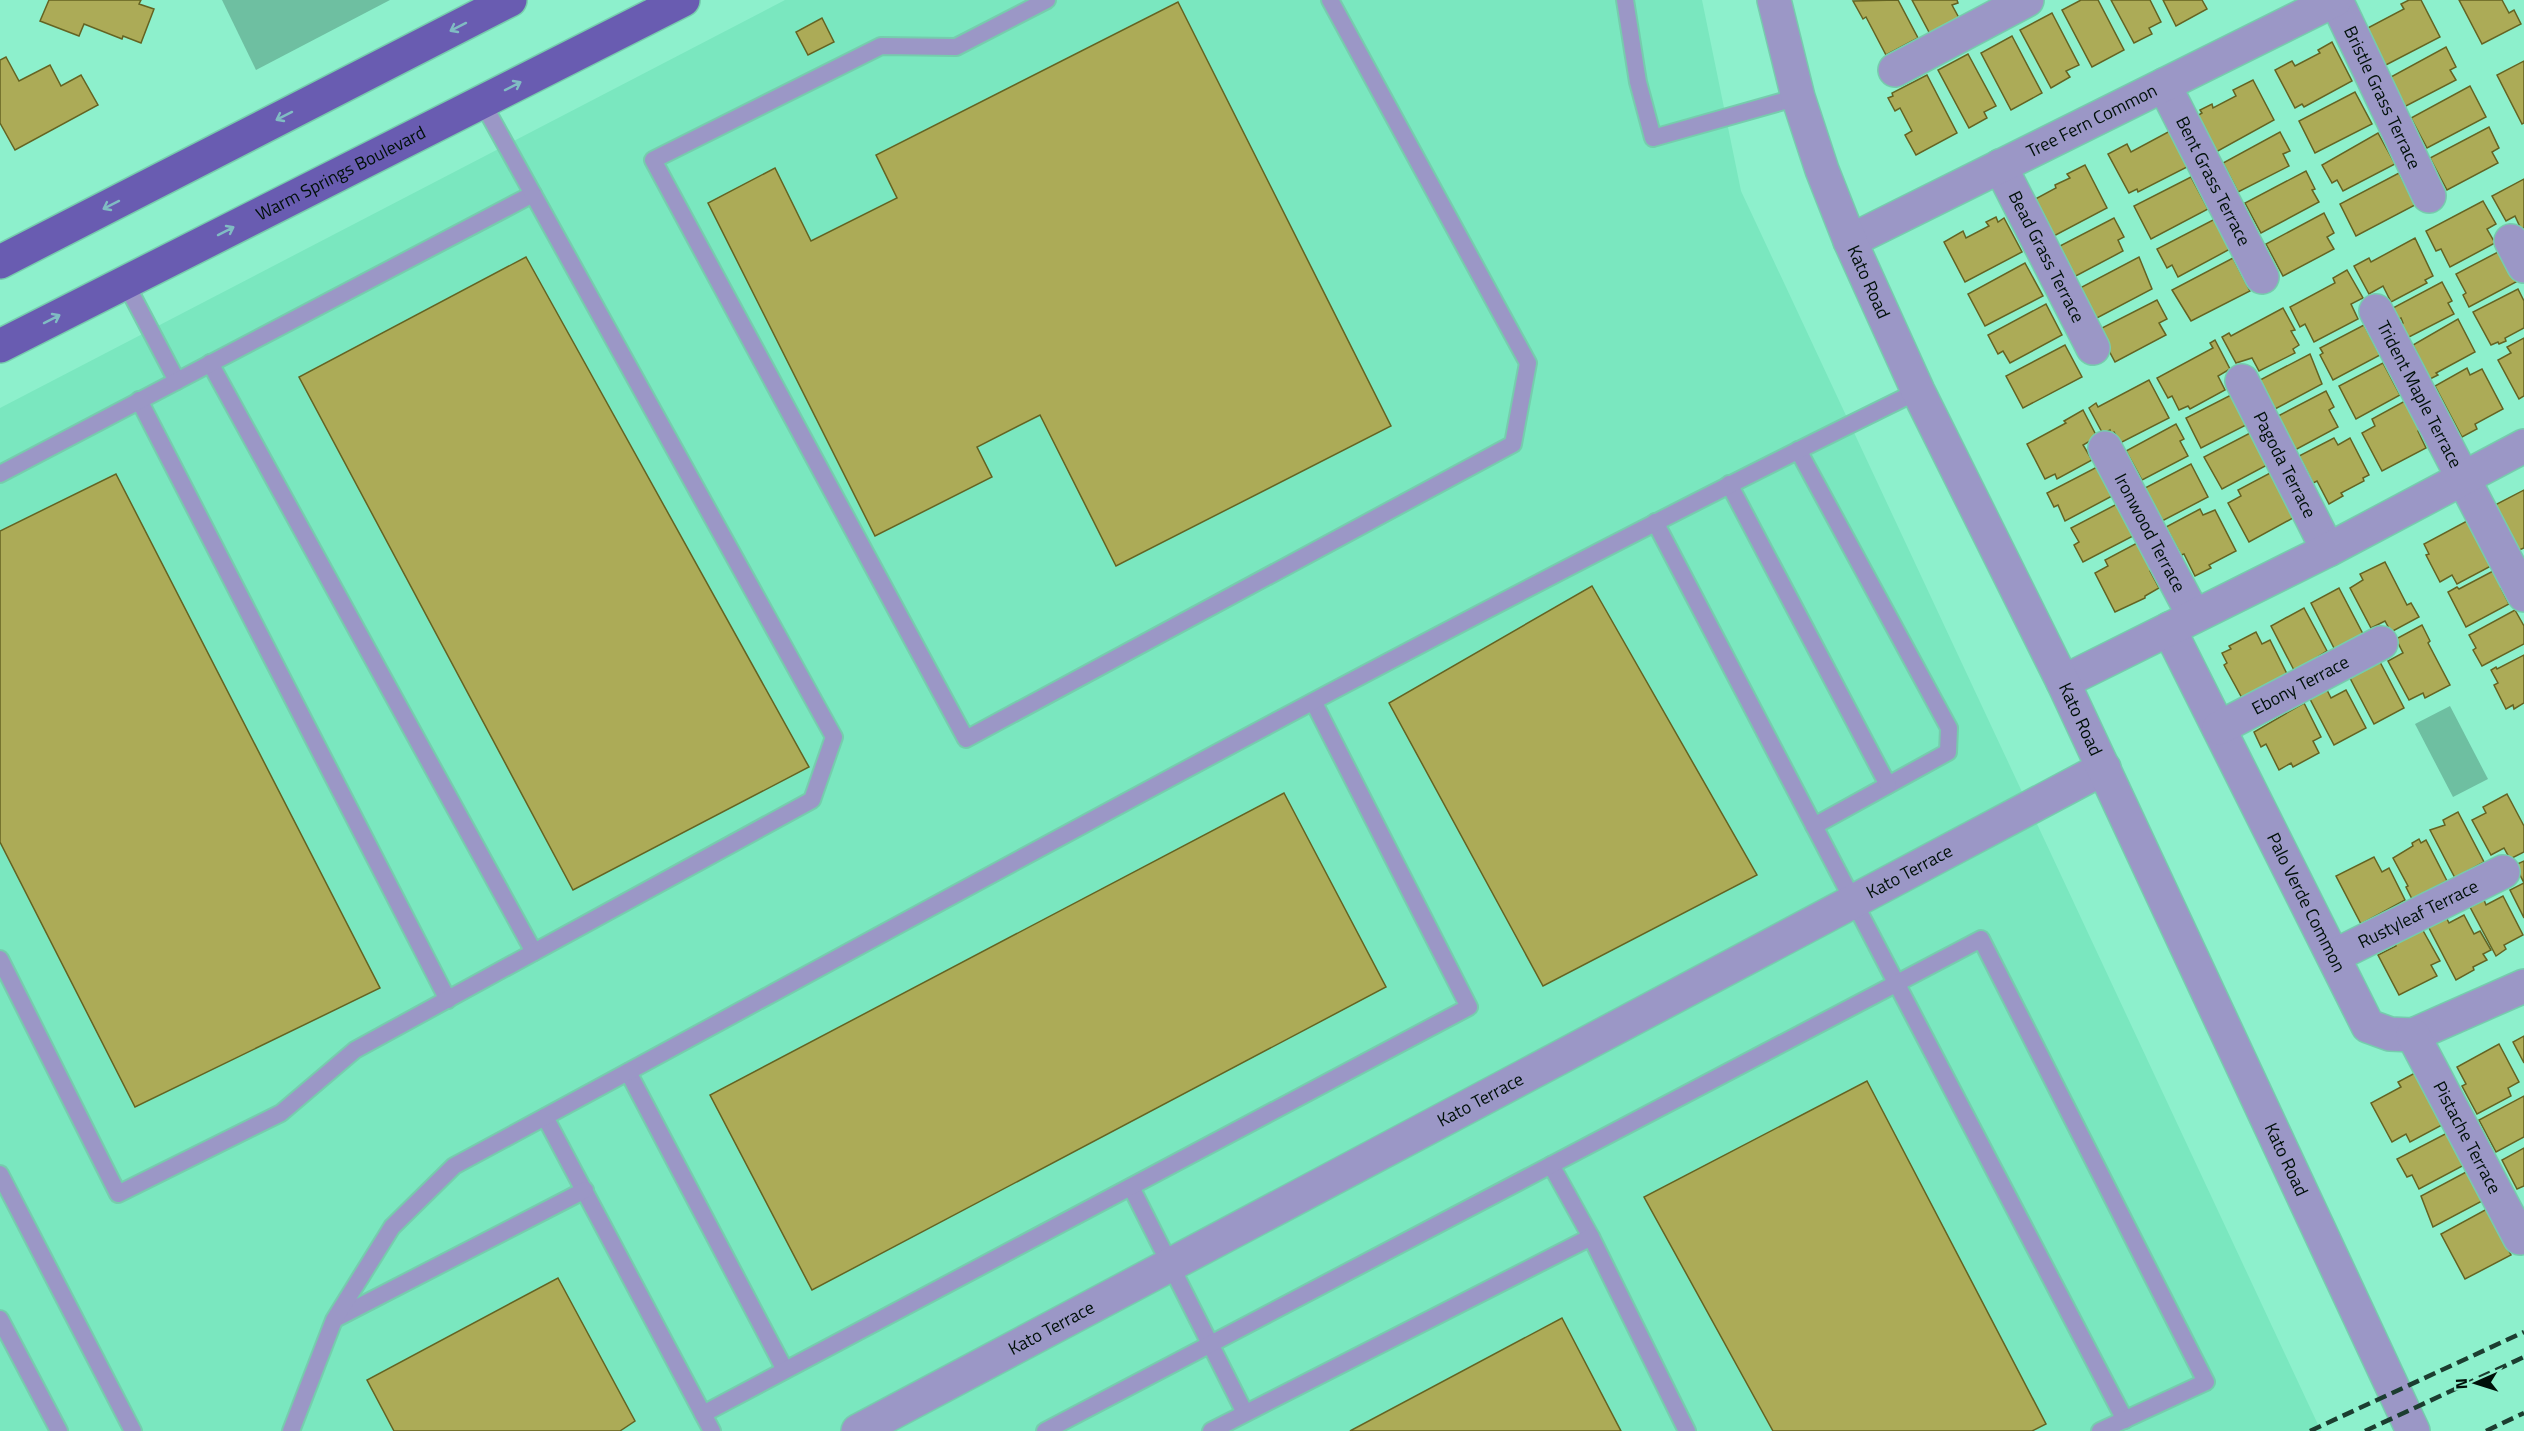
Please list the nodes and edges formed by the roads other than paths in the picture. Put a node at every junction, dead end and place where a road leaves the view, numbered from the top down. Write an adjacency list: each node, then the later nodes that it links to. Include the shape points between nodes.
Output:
1 (510, 0): 17 (main road, one-way to 17)
2 (683, 0): 12 (main road, Warm Springs Boulevard, one-way to 2)
3 (1047, 0): 4 (lane, via 956,47 881,46 653,160 966,739 1513,444 1528,363)
4 (1330, 0)
5 (1625, 0): 11 (lane, via 1638,82 1653,138)
6 (1774, 0): 11 (street, Kato Road)
7 (2027, 0): 9 (street)
8 (2335, 0): 10 (street, Tree Fern Common); 15 (street, Bristle Grass Terrace)
9 (1895, 70)
10 (2164, 85): 13 (street, Tree Fern Common); 18 (street, Bent Grass Terrace)
11 (1798, 97): 16 (street, Kato Road)
12 (482, 102): 14 (lane); 19 (main road, Warm Springs Boulevard, one-way to 12)
13 (2000, 166): 16 (street, Tree Fern Common); 22 (street, Bead Grass Terrace)
14 (533, 194): 23 (lane); 47 (lane, via 834,737 812,801)
15 (2429, 196)
16 (1850, 241): 26 (street, Kato Road)
17 (0, 262)
18 (2262, 277)
19 (125, 282): 21 (main road, Warm Springs Boulevard, one-way to 19); 24 (lane)
20 (2376, 311): 32 (street, Trident Maple Terrace)
21 (0, 346)
22 (2093, 348)
23 (210, 363): 24 (lane); 47 (lane)
24 (177, 381): 27 (lane)
25 (2241, 381): 35 (street, Pagoda Terrace)
26 (1918, 391): 30 (lane); 39 (street, Kato Road)
27 (139, 400): 31 (lane); 52 (lane)
28 (2524, 446): 32 (street)
29 (2105, 448): 37 (street, Ironwood Terrace)
30 (1798, 450): 33 (lane); 43 (lane, via 1949,728 1948,752)
31 (0, 474)
32 (2464, 479): 35 (street); 36 (street, Trident Maple Terrace)
33 (1729, 484): 34 (lane); 43 (lane)
34 (1655, 522): 40 (lane); 44 (lane)
35 (2328, 550): 37 (street)
36 (2524, 595)
37 (2181, 623): 39 (street); 41 (street, Palo Verde Common)
38 (2381, 643): 41 (street, Ebony Terrace)
39 (2063, 682): 42 (street, Kato Road)
40 (1314, 703): 54 (lane); 58 (lane, via 1469,1007)
41 (2219, 728): 48 (street, Palo Verde Common)
42 (2104, 768): 46 (street, Kato Terrace); 80 (street, Kato Road)
43 (1888, 785): 44 (lane)
44 (1814, 826): 46 (lane)
45 (2503, 872): 48 (street, Rustyleaf Terrace)
46 (1853, 901): 50 (lane); 62 (street, Kato Terrace)
47 (534, 952): 52 (lane)
48 (2334, 956): 53 (street, Palo Verde Common, via 2368,1026 2390,1034)
49 (0, 959): 52 (lane, via 118,1194 281,1113 355,1050)
50 (1896, 984): 56 (lane); 70 (lane); 70 (lane, via 1981,939 2206,1382)
51 (2524, 986): 53 (street)
52 (447, 1000)
53 (2413, 1035): 61 (street, Pistache Terrace)
54 (628, 1072): 55 (lane); 67 (lane)
55 (545, 1117): 59 (lane); 64 (lane, via 454,1166 393,1227)
56 (1551, 1165): 60 (lane); 65 (lane)
57 (0, 1174): 72 (lane)
58 (1131, 1187): 62 (lane); 67 (lane)
59 (585, 1190): 64 (lane); 69 (lane)
60 (1591, 1237): 68 (lane); 78 (lane)
61 (2520, 1238)
62 (1170, 1264): 65 (lane); 75 (street, Kato Terrace)
63 (0, 1319): 66 (lane)
64 (334, 1320): 73 (lane)
65 (1211, 1344): 68 (lane); 76 (lane)
66 (6, 1347): 71 (lane)
67 (785, 1370): 69 (lane)
68 (1245, 1413): 77 (lane)
69 (703, 1414): 74 (lane)
70 (2125, 1420): 79 (lane)
71 (59, 1431)
72 (133, 1431)
73 (291, 1431)
74 (712, 1431)
75 (858, 1431)
76 (1045, 1431)
77 (1211, 1431)
78 (1687, 1431)
79 (2100, 1431)
80 (2413, 1431)

